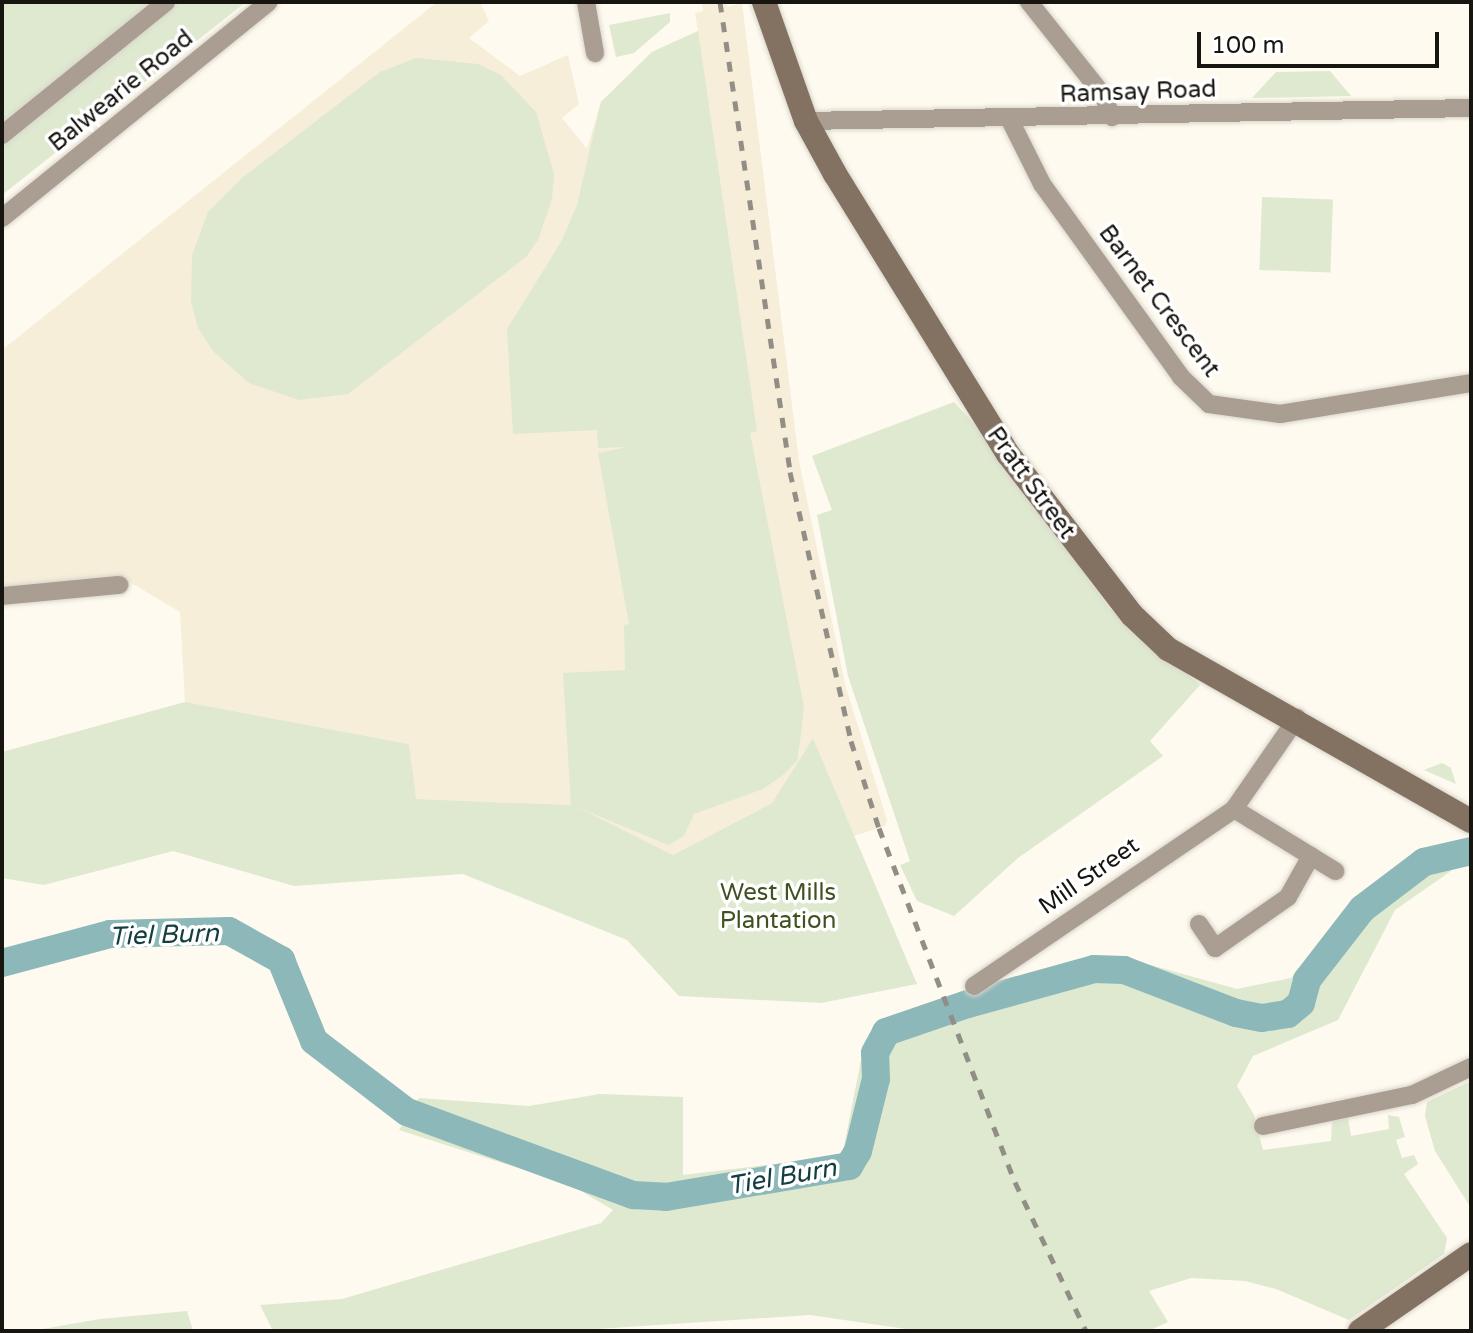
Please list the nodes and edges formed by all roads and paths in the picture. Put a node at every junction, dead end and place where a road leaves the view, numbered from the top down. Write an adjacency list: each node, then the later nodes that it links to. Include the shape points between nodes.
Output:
1 (166, 2): 11 (street)
2 (269, 2): 12 (street, Balwearie Road)
3 (586, 2): 6 (street)
4 (764, 2): 10 (main road, Pratt Street)
5 (1029, 2): 8 (street, via 1103,95)
6 (595, 53)
7 (1471, 108): 8 (street, Ramsay Road)
8 (1112, 117): 9 (street, Ramsay Road)
9 (1010, 120): 10 (street, Ramsay Road); 13 (street, Barnet Crescent, via 1049,194 1181,377 1209,404 1280,414)
10 (806, 121): 16 (main road, Pratt Street, via 960,379 1087,561 1168,649)
11 (2, 135)
12 (2, 218)
13 (1471, 383)
14 (119, 585): 15 (street)
15 (2, 596)
16 (1297, 718): 17 (street, Mill Street); 18 (main road, Pratt Street)
17 (1234, 809): 19 (street); 22 (street, Mill Street)
18 (1468, 812)
19 (1311, 856): 20 (street); 21 (street, via 1288,897 1215,948)
20 (1335, 871)
21 (1199, 924)
22 (974, 986)
23 (1471, 1067): 24 (street, via 1412,1095)
24 (1263, 1126)
25 (1471, 1254): 26 (main road)
26 (1371, 1328)

